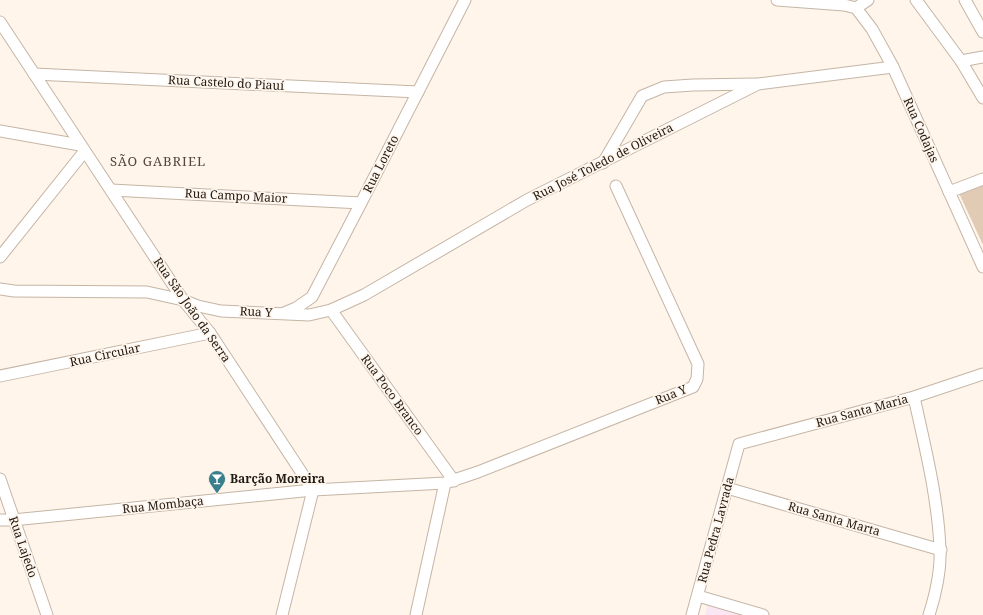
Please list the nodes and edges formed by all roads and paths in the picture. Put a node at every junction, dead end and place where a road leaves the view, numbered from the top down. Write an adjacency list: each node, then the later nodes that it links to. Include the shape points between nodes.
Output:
1 (465, 0): 15 (street, Rua Loreto)
2 (777, 0): 6 (street)
3 (868, 0): 7 (street)
4 (916, 0): 11 (street)
5 (964, 0): 9 (street)
6 (842, 2): 7 (street)
7 (856, 8): 12 (street, Rua Codajas, via 872,29)
8 (0, 22): 13 (street, Rua São João da Serra)
9 (983, 32)
10 (983, 57): 11 (street)
11 (961, 60): 16 (street)
12 (892, 67): 14 (street, Rua José Toledo de Oliveira); 23 (street, Rua Codajas)
13 (34, 74): 15 (street, Rua Castelo do Piauí); 18 (street, Rua São João da Serra)
14 (758, 84): 19 (street, Rua José Toledo de Oliveira); 19 (street, via 664,87 642,96)
15 (418, 92): 24 (street, Rua Loreto)
16 (983, 98)
17 (0, 131): 18 (street)
18 (82, 149): 22 (street, Rua São João da Serra); 25 (street)
19 (602, 163): 29 (street, Rua José Toledo de Oliveira, via 527,200 364,295)
20 (983, 179): 23 (street)
21 (616, 186): 37 (street, Rua Y, via 698,364 697,379 693,387)
22 (110, 190): 24 (street, Rua Campo Maior); 28 (street, Rua São João da Serra)
23 (949, 192): 26 (street, Rua Codajas)
24 (361, 203): 30 (street, Rua Loreto, via 312,297)
25 (0, 257)
26 (983, 267)
27 (0, 289): 28 (street, via 147,292)
28 (183, 300): 30 (street, Rua Y, via 221,311); 31 (street, Rua São João da Serra)
29 (330, 310): 30 (street, Rua Y, via 309,315); 37 (street, Rua Poco Branco)
30 (282, 314)
31 (210, 333): 33 (street, Rua Circular); 39 (street, Rua São João da Serra)
32 (983, 374): 34 (street, Rua Santa Maria)
33 (0, 376)
34 (914, 397): 35 (street, Rua Santa Maria); 42 (street, via 933,484)
35 (739, 444): 38 (street, Rua Pedra Lavrada)
36 (0, 479): 41 (street, Rua Lajedo)
37 (450, 482): 39 (street, Rua Mombaça); 46 (street)
38 (727, 488): 42 (street, Rua Santa Marta); 43 (street, Rua Pedra Lavrada)
39 (313, 490): 41 (street, Rua Mombaça); 45 (street)
40 (0, 520): 41 (street, Rua Mombaça)
41 (14, 520): 44 (street, Rua Lajedo)
42 (941, 550): 49 (street, via 937,585)
43 (698, 596): 47 (street, Rua Pedra Lavrada); 48 (street)
44 (47, 615)
45 (282, 615)
46 (416, 615)
47 (692, 615)
48 (763, 615)
49 (928, 615)

